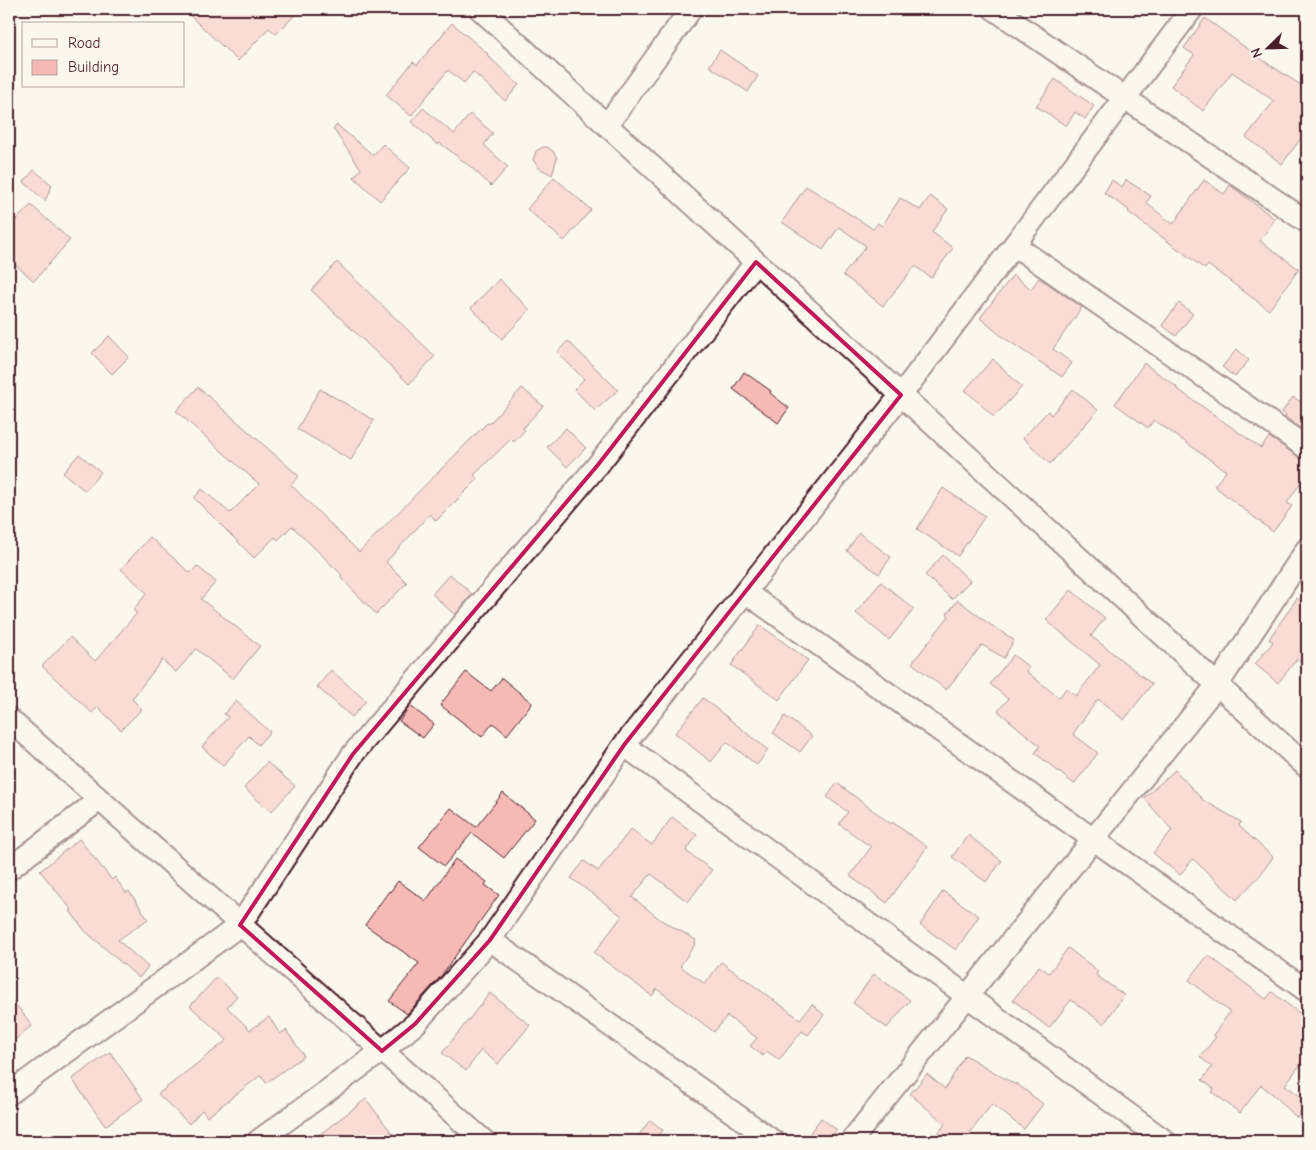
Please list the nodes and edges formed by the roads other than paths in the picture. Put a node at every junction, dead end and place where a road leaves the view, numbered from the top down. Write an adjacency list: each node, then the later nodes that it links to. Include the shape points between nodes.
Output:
1 (480, 9): 6 (street)
2 (691, 9): 6 (street)
3 (994, 9): 5 (street)
4 (1192, 9): 5 (street)
5 (1125, 97): 7 (street); 8 (street)
6 (607, 125): 9 (street)
7 (1307, 222)
8 (1014, 246): 10 (street); 11 (street)
9 (756, 262): 10 (street); 21 (street, via 597,466 353,754)
10 (901, 395): 13 (street); 14 (street)
11 (1307, 448)
12 (1307, 549): 14 (street)
13 (745, 592): 16 (street); 19 (street)
14 (1218, 684): 17 (street); 19 (street)
15 (9, 719): 18 (street)
16 (624, 745): 22 (street); 24 (street)
17 (1307, 767)
18 (99, 800): 20 (street); 21 (street)
19 (1093, 839): 23 (street); 24 (street)
20 (9, 869)
21 (240, 925): 25 (street); 26 (street)
22 (490, 940): 25 (street, via 415,1024); 29 (street)
23 (1307, 991)
24 (967, 996): 30 (street); 31 (street)
25 (382, 1051): 27 (street); 28 (street)
26 (9, 1094)
27 (258, 1141)
28 (484, 1141)
29 (773, 1141)
30 (851, 1141)
31 (1165, 1141)

